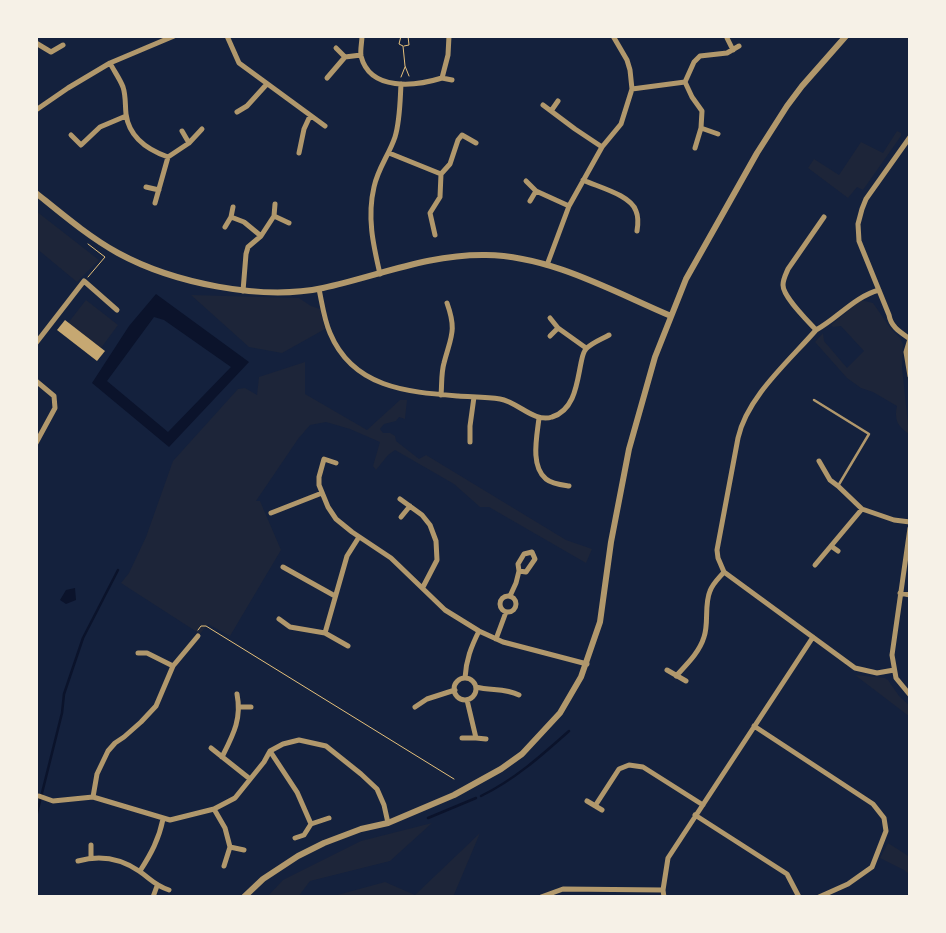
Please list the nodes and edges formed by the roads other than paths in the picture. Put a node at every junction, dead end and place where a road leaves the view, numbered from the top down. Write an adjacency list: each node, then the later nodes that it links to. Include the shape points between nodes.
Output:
1 (174, 36): 15 (street)
2 (227, 36): 20 (street, via 239,63)
3 (362, 36): 13 (street)
4 (449, 36): 17 (street)
5 (613, 36): 22 (street, via 627,60)
6 (846, 36): 71 (street, via 802,86 757,152 686,279)
7 (727, 38): 12 (street)
8 (36, 43): 9 (street, via 51,52)
9 (63, 45)
10 (739, 46): 12 (street)
11 (336, 48): 14 (street)
12 (733, 50): 19 (street, via 700,56)
13 (361, 56): 14 (street); 21 (street, via 370,72 381,81)
14 (345, 57): 16 (street)
15 (110, 63): 25 (street); 28 (street, via 122,87)
16 (327, 78)
17 (442, 78): 18 (street); 21 (street, via 426,83)
18 (452, 80)
19 (685, 82): 22 (street); 31 (street, via 702,111)
20 (266, 84): 27 (street, via 247,106); 29 (street)
21 (401, 84): 42 (street, via 397,130)
22 (632, 89): 39 (street, via 621,124)
23 (558, 101): 26 (street)
24 (543, 105): 26 (street)
25 (36, 110)
26 (551, 111): 39 (street)
27 (237, 112)
28 (126, 116): 35 (street, via 100,126 81,145); 43 (street, via 143,144)
29 (310, 116): 30 (street); 41 (street)
30 (325, 126)
31 (701, 128): 34 (street); 40 (street)
32 (202, 129): 37 (street)
33 (182, 131): 37 (street)
34 (718, 134)
35 (70, 135)
36 (910, 137): 67 (street, via 866,199 859,218 859,241)
37 (189, 143): 43 (street)
38 (476, 143): 44 (street, via 462,135 450,164)
39 (602, 147): 45 (street)
40 (695, 148)
41 (299, 153)
42 (389, 153): 44 (street); 65 (street, via 378,170 371,210 372,242)
43 (168, 157): 48 (street)
44 (441, 174): 62 (street, via 440,197 430,213)
45 (583, 180): 54 (street); 61 (street, via 624,198 634,206 638,214)
46 (526, 181): 49 (street)
47 (146, 188): 48 (street)
48 (159, 190): 52 (street)
49 (536, 191): 51 (street); 54 (street)
50 (36, 192): 68 (street, via 113,250 141,264 206,285)
51 (530, 201)
52 (155, 203)
53 (275, 204): 56 (street)
54 (569, 206): 64 (street)
55 (233, 207): 57 (street)
56 (274, 216): 59 (street); 63 (street)
57 (231, 217): 60 (street); 63 (street, via 244,222)
58 (824, 217): 74 (street, via 788,269 782,287)
59 (289, 223)
60 (225, 227)
61 (637, 231)
62 (435, 235)
63 (261, 236): 68 (street, via 248,247)
64 (547, 265): 65 (street, via 500,256 444,257); 71 (street)
65 (380, 274): 66 (street)
66 (319, 289): 68 (street); 82 (street, via 331,334 354,367 388,386)
67 (878, 290): 74 (street, via 857,299); 77 (street, via 890,322)
68 (243, 291)
69 (447, 303): 82 (street, via 453,320 453,337 443,365)
70 (117, 310): 78 (street, via 84,281)
71 (671, 316): 121 (street, via 652,365 629,449 611,542 602,616)
72 (550, 318): 73 (street)
73 (558, 328): 76 (street); 79 (street)
74 (816, 330): 106 (street, via 767,386 740,428 718,550)
75 (609, 335): 79 (street)
76 (550, 336)
77 (910, 339): 80 (street, via 906,352)
78 (36, 343)
79 (586, 348): 85 (street, via 568,406 552,418)
80 (910, 376)
81 (36, 381): 86 (street, via 54,396 55,408)
82 (441, 395): 83 (street)
83 (474, 397): 85 (street, via 501,399); 87 (street)
84 (814, 400): 91 (lane, via 869,434)
85 (539, 418): 90 (street, via 536,441 538,465 545,479)
86 (36, 442)
87 (470, 442)
88 (819, 462): 91 (street, via 830,480)
89 (336, 463): 92 (street, via 324,459 319,483)
90 (569, 486)
91 (838, 486): 95 (street)
92 (322, 493): 96 (street); 100 (street, via 336,519)
93 (400, 499): 94 (street)
94 (410, 506): 97 (street); 107 (street, via 430,525 438,548 437,560)
95 (862, 508): 98 (street, via 894,520); 101 (street)
96 (271, 513)
97 (401, 517)
98 (910, 522)
99 (910, 528): 108 (street)
100 (359, 537): 107 (street, via 391,558); 110 (street, via 347,556)
101 (831, 546): 102 (street); 103 (street)
102 (838, 551)
103 (815, 565)
104 (283, 568): 110 (street)
105 (519, 572): 111 (street)
106 (724, 572): 117 (street); 125 (street, via 709,593 702,643)
107 (423, 587): 114 (street, via 445,610)
108 (900, 594): 109 (street); 124 (street, via 892,655)
109 (910, 595)
110 (335, 596): 115 (street)
111 (510, 596): 112 (street, via 516,605 514,610); 112 (street, via 500,602 501,610)
112 (506, 612): 118 (street)
113 (279, 619): 115 (street, via 290,627)
114 (479, 631): 118 (street); 126 (street, via 469,651)
115 (325, 634): 119 (street)
116 (198, 636): 122 (street)
117 (813, 637): 124 (street, via 856,668 877,672); 137 (street)
118 (496, 639): 121 (street)
119 (348, 646)
120 (138, 653): 122 (street, via 147,653)
121 (587, 664): 155 (street, via 560,714 522,754 474,784)
122 (173, 666): 146 (street, via 156,706 108,751 97,774)
123 (667, 670): 125 (street)
124 (894, 670): 131 (street, via 896,678)
125 (676, 676): 127 (street)
126 (465, 678): 128 (street, via 471,680); 129 (street, via 456,683)
127 (686, 681)
128 (476, 688): 132 (street, via 509,690); 133 (street, via 473,697)
129 (455, 690): 133 (street, via 458,696); 136 (street)
130 (237, 694): 134 (street)
131 (910, 695)
132 (519, 696)
133 (467, 700): 139 (street)
134 (240, 707): 135 (street); 143 (street, via 236,729)
135 (251, 707)
136 (415, 707)
137 (754, 726): 148 (street); 173 (street, via 873,804 884,818 886,831 872,867 848,884)
138 (462, 738): 139 (street)
139 (476, 738): 140 (street)
140 (486, 740)
141 (211, 748): 143 (street)
142 (270, 751): 144 (street); 155 (street, via 299,740 326,746 377,789); 156 (street, via 297,792)
143 (222, 757): 144 (street)
144 (250, 779): 150 (street, via 235,798)
145 (39, 796): 146 (street, via 53,801)
146 (93, 797): 154 (street)
147 (588, 801): 149 (street)
148 (703, 805): 149 (street, via 643,767 628,765 619,769); 152 (street)
149 (595, 806): 151 (street)
150 (214, 809): 154 (street); 159 (street, via 225,828)
151 (602, 810)
152 (695, 815): 167 (street, via 668,858); 172 (street, via 787,874)
153 (329, 818): 156 (street)
154 (163, 819): 164 (street, via 152,854)
155 (388, 822): 169 (street, via 361,829 298,856 263,879)
156 (311, 824): 157 (street, via 304,835)
157 (295, 838)
158 (91, 845): 161 (street)
159 (230, 847): 160 (street); 163 (street)
160 (244, 850)
161 (91, 857): 162 (street); 164 (street, via 112,859)
162 (78, 861)
163 (224, 866)
164 (140, 871): 165 (street)
165 (157, 886): 166 (street); 168 (street)
166 (169, 890)
167 (663, 890): 170 (street, via 563,889); 171 (street)
168 (153, 897)
169 (244, 897)
170 (541, 897)
171 (664, 897)
172 (799, 897)
173 (819, 897)

